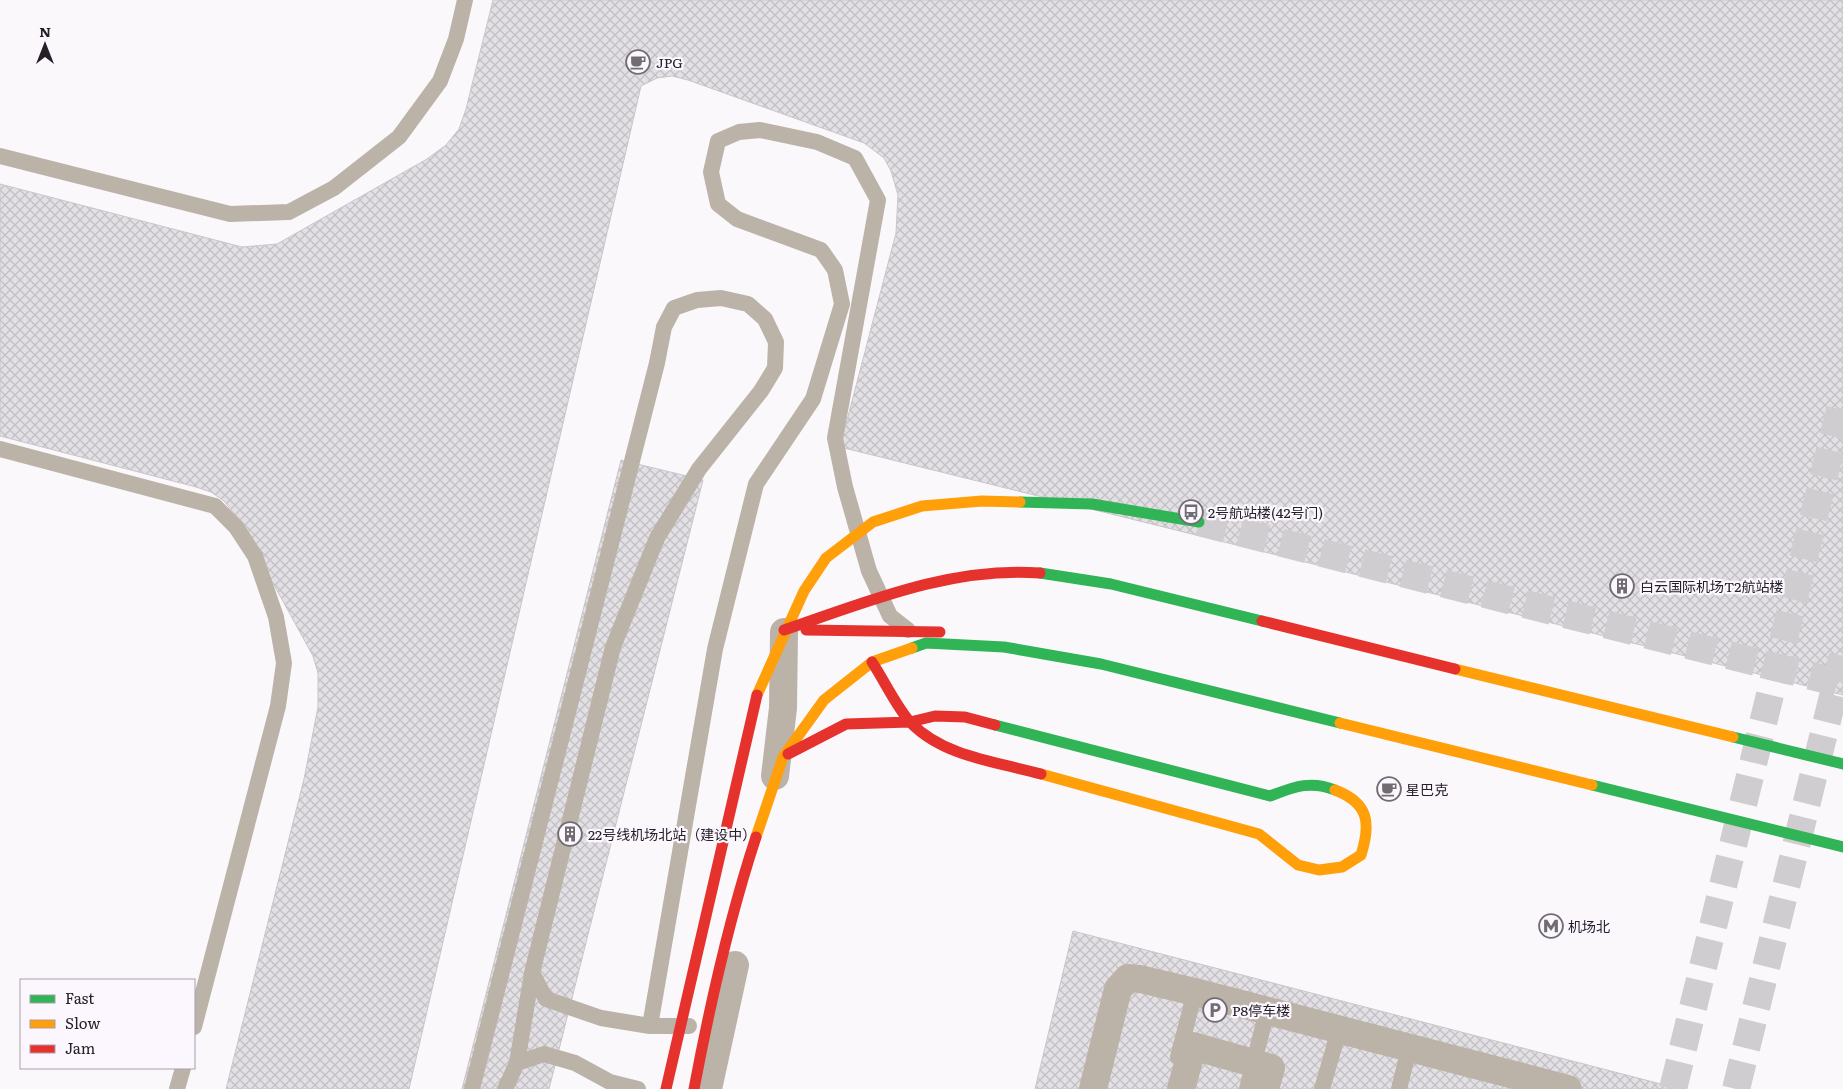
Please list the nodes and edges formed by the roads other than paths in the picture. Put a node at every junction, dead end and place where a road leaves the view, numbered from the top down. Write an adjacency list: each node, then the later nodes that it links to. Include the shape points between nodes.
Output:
1 (465, 0): 2 (lane, via 456,39 440,81 399,137 334,188 289,212 230,214)
2 (0, 156)
3 (0, 448): 16 (lane, via 215,506 236,527 254,556 276,617 284,663 278,706)
4 (1199, 522): 5 (street, via 1092,504 982,501 922,506 873,522 826,558)
5 (784, 630): 6 (street); 11 (street, via 943,580 1002,572 1061,575 1111,584); 27 (street, via 755,702); 29 (street, via 783,708 776,771)
6 (956, 632)
7 (926, 644): 8 (street); 12 (street, via 1004,647 1101,664); 17 (lane, via 890,616 869,571 835,438 878,200 856,158 818,142 760,130 739,132 718,142 711,172 718,204 737,219 822,250 835,270 842,304 812,400 756,484 715,649)
8 (872, 662): 9 (street); 10 (street, via 824,700)
9 (910, 722): 9 (street, via 928,738 953,750 1259,834 1298,865 1319,870 1342,867 1361,854 1368,833 1364,810 1346,794 1320,784 1295,787 1270,796 965,717 934,716); 10 (street, via 846,724)
10 (783, 757): 18 (street, via 745,870)
11 (1843, 764)
12 (1843, 847)
13 (532, 973): 17 (lane, via 546,999 601,1018); 21 (lane); 24 (lane, via 613,647 657,538 699,469 761,391 775,368 776,342 765,319 748,304 721,298 697,300 674,308 664,327)
14 (1196, 992): 15 (street); 30 (street, via 1140,979 1128,978 1122,982); 31 (lane)
15 (1266, 1011): 19 (street); 33 (lane)
16 (195, 1023)
17 (650, 1026): 18 (lane)
18 (706, 1026): 28 (street)
19 (1339, 1030): 20 (street); 35 (lane)
20 (1410, 1049): 36 (lane); 37 (street)
21 (517, 1063): 25 (lane); 26 (lane, via 544,1054 575,1063 610,1082)
22 (183, 1069): 23 (lane)
23 (178, 1089)
24 (472, 1089)
25 (505, 1089)
26 (638, 1089)
27 (666, 1089)
28 (694, 1089)
29 (708, 1089)
30 (1093, 1089)
31 (1169, 1089)
32 (1181, 1089): 34 (street, via 1193,1046 1270,1068)
33 (1247, 1089)
34 (1265, 1089)
35 (1322, 1089)
36 (1399, 1089)
37 (1565, 1089)

